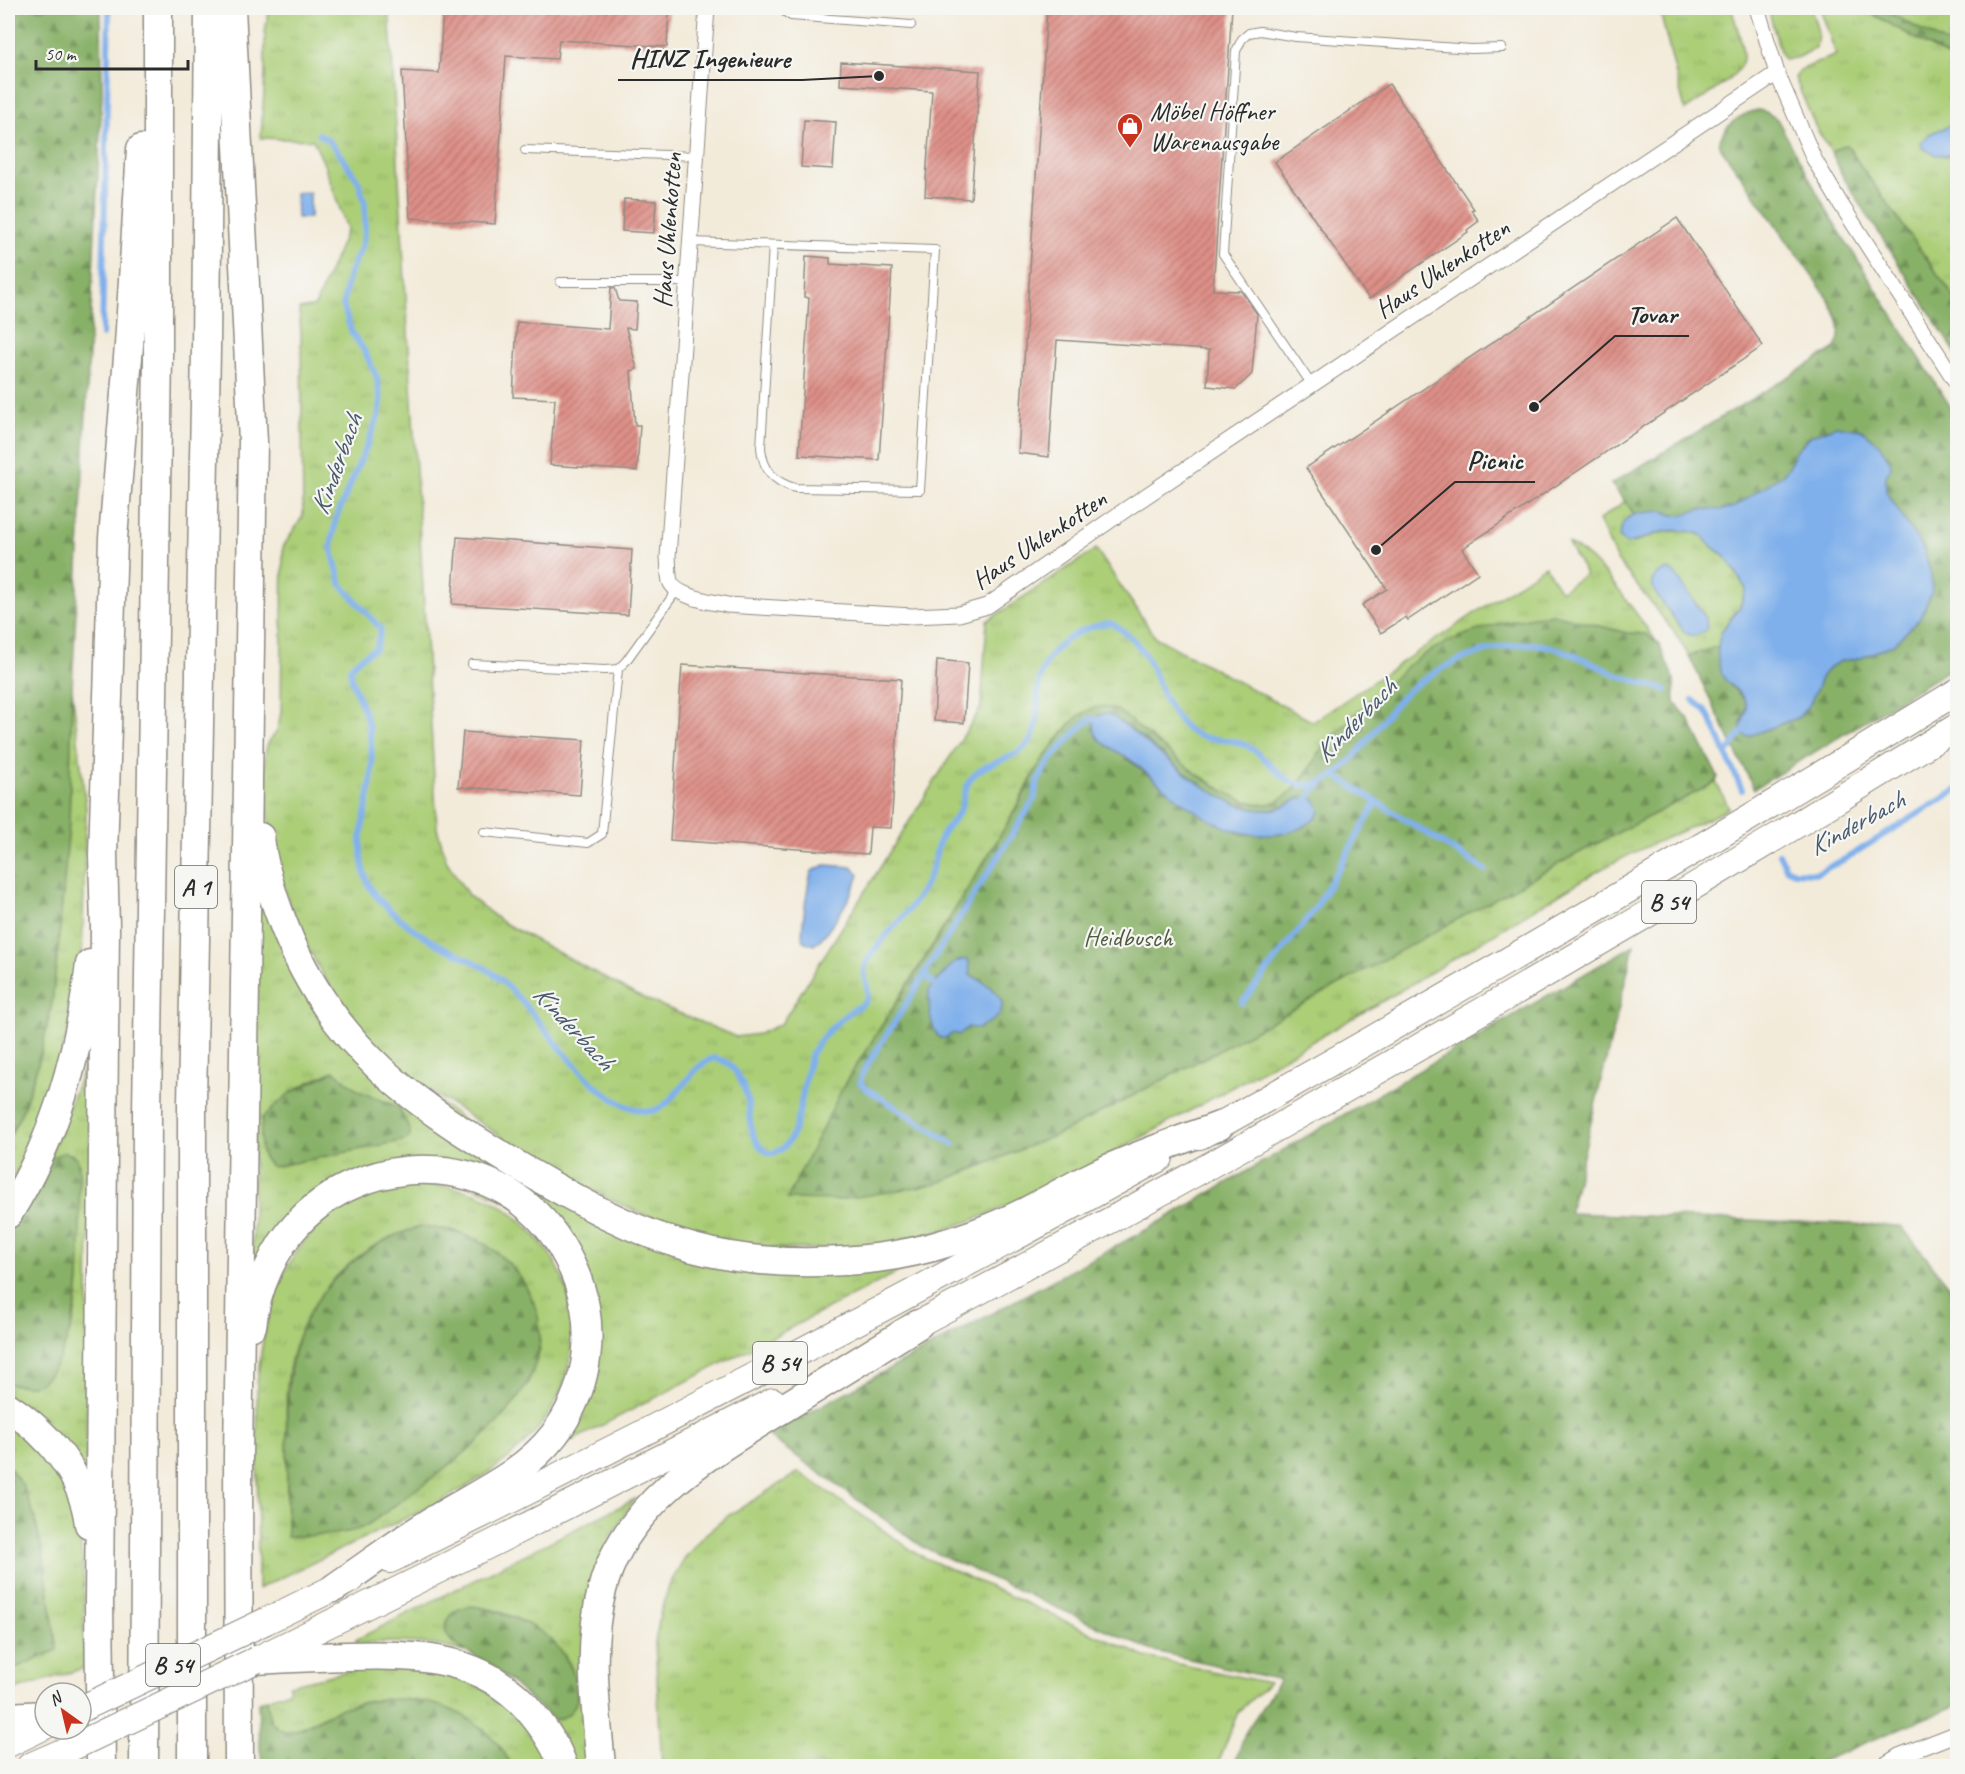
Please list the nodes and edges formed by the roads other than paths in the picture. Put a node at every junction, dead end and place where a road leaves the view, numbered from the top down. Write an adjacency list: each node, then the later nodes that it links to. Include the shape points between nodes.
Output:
1 (158, 8): 9 (highway, A 1)
2 (209, 8): 45 (highway, A 1, via 192,1103)
3 (231, 8): 22 (highway, via 254,442)
4 (706, 8): 12 (street, Haus Uhlenkotten)
5 (779, 8): 7 (lane, via 791,16)
6 (1756, 8): 10 (street)
7 (911, 26)
8 (1502, 48): 17 (lane, via 1296,37 1260,31 1242,39 1236,51 1223,254)
9 (158, 49): 26 (highway, via 141,147 113,538); 44 (highway, A 1)
10 (1777, 73): 17 (street, Haus Uhlenkotten); 18 (street, via 1820,169)
11 (525, 150): 12 (lane)
12 (696, 156): 13 (street, Haus Uhlenkotten)
13 (690, 242): 14 (lane); 16 (street, Haus Uhlenkotten)
14 (773, 245): 14 (lane, via 935,250 920,490 795,488 774,479 766,469 761,448)
15 (560, 282): 16 (lane)
16 (687, 282): 19 (street, Haus Uhlenkotten, via 669,557 670,580)
17 (1312, 385): 19 (street, Haus Uhlenkotten, via 995,601 975,610 912,616 727,605)
18 (1958, 385)
19 (677, 590): 21 (lane)
20 (472, 664): 21 (lane)
21 (618, 669): 25 (lane, via 602,834 588,843)
22 (250, 688): 27 (highway, via 258,818 267,877 291,945 323,1003 363,1054 415,1099 477,1141 613,1218 675,1242 725,1255 832,1262 879,1257 917,1250 996,1224 1100,1172); 31 (highway)
23 (1958, 690): 27 (highway, B 54, via 1634,887)
24 (1958, 726): 29 (highway, B 54, via 1377,1072)
25 (484, 832)
26 (103, 855): 28 (highway, via 87,986 67,1084 40,1156); 33 (highway)
27 (1219, 1126): 32 (highway, B 54, via 836,1334)
28 (8, 1214)
29 (919, 1324): 34 (highway, B 54); 47 (highway, via 719,1450 685,1475 639,1519 610,1563 596,1616 594,1669)
30 (8, 1407): 33 (highway, via 50,1442 79,1485 88,1516)
31 (238, 1457): 32 (highway, via 257,1299 282,1244 301,1220 321,1204 364,1180 408,1170 434,1169 497,1185 524,1203 550,1229 578,1277 588,1321 585,1371 570,1412 553,1436 513,1474 442,1515); 41 (highway)
32 (334, 1588): 35 (highway, B 54, bridge)
33 (99, 1602): 43 (highway)
34 (256, 1660): 42 (highway, B 54, bridge); 46 (highway, via 381,1655 426,1657 458,1664 503,1686 527,1708 546,1732)
35 (93, 1703)
36 (33, 1716): 37 (highway)
37 (8, 1717)
38 (33, 1732): 40 (highway)
39 (1958, 1733): 48 (street, via 1899,1756)
40 (8, 1744)
41 (240, 1764)
42 (30, 1767)
43 (101, 1767)
44 (144, 1767)
45 (192, 1767)
46 (563, 1767)
47 (601, 1767)
48 (1883, 1767)

